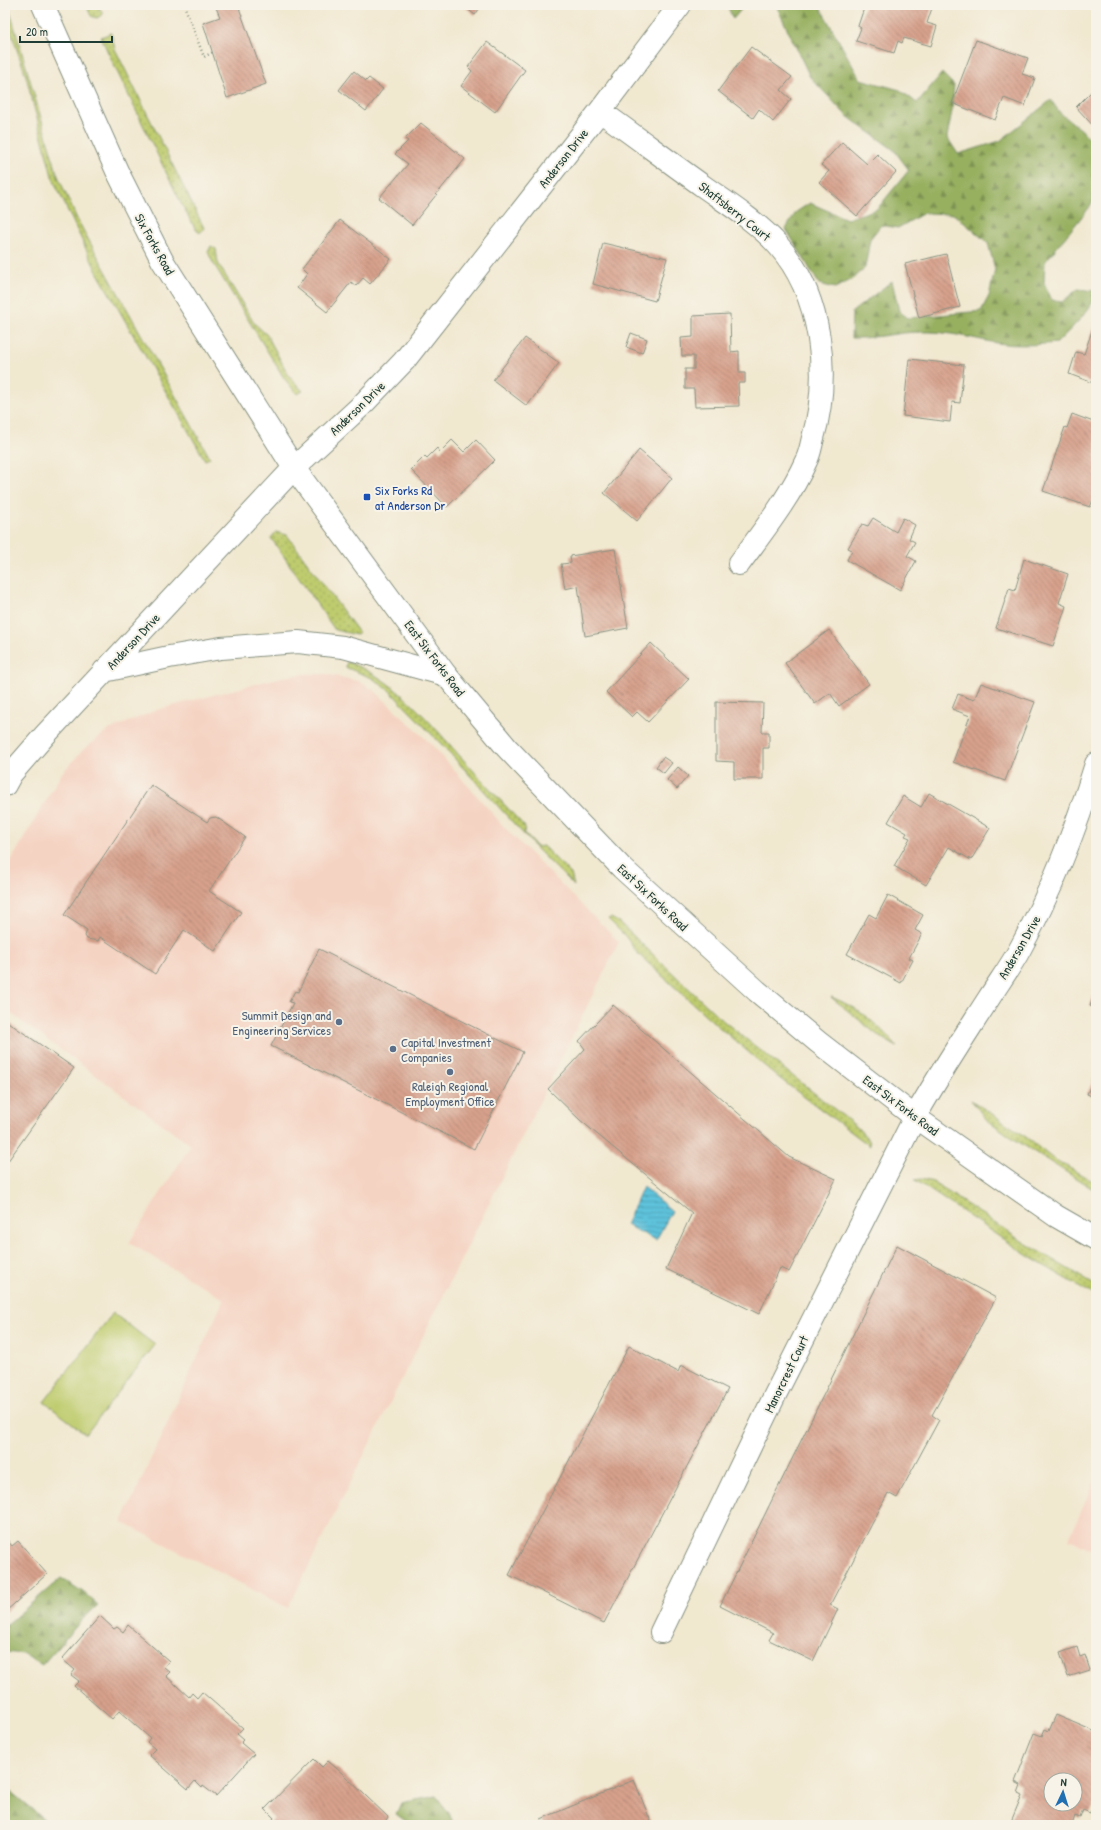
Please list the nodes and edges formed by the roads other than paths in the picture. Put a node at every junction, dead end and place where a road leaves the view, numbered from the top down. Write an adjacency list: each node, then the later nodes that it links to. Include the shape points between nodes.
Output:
1 (43, 5): 4 (street, Six Forks Road, via 119,176 162,260)
2 (680, 5): 3 (street, Anderson Drive)
3 (600, 111): 4 (street, Anderson Drive, via 404,361 362,405); 5 (street, Shaftsberry Court, via 743,215 776,243 797,272 812,308 821,351 823,386 818,422 807,459 790,493)
4 (294, 468): 6 (street, Anderson Drive); 7 (street, East Six Forks Road)
5 (739, 564)
6 (104, 671): 7 (street, via 221,648 298,642 343,647); 9 (street, Anderson Drive, via 11,774)
7 (446, 675): 10 (street, East Six Forks Road, via 507,748 622,868 757,991)
8 (1096, 764): 10 (street, Anderson Drive, via 1058,874 1044,903 1019,951 940,1072)
9 (5, 785)
10 (915, 1117): 11 (street, East Six Forks Road, via 1056,1216); 12 (street, Manorcrest Court, via 775,1396)
11 (1096, 1239)
12 (661, 1632)

